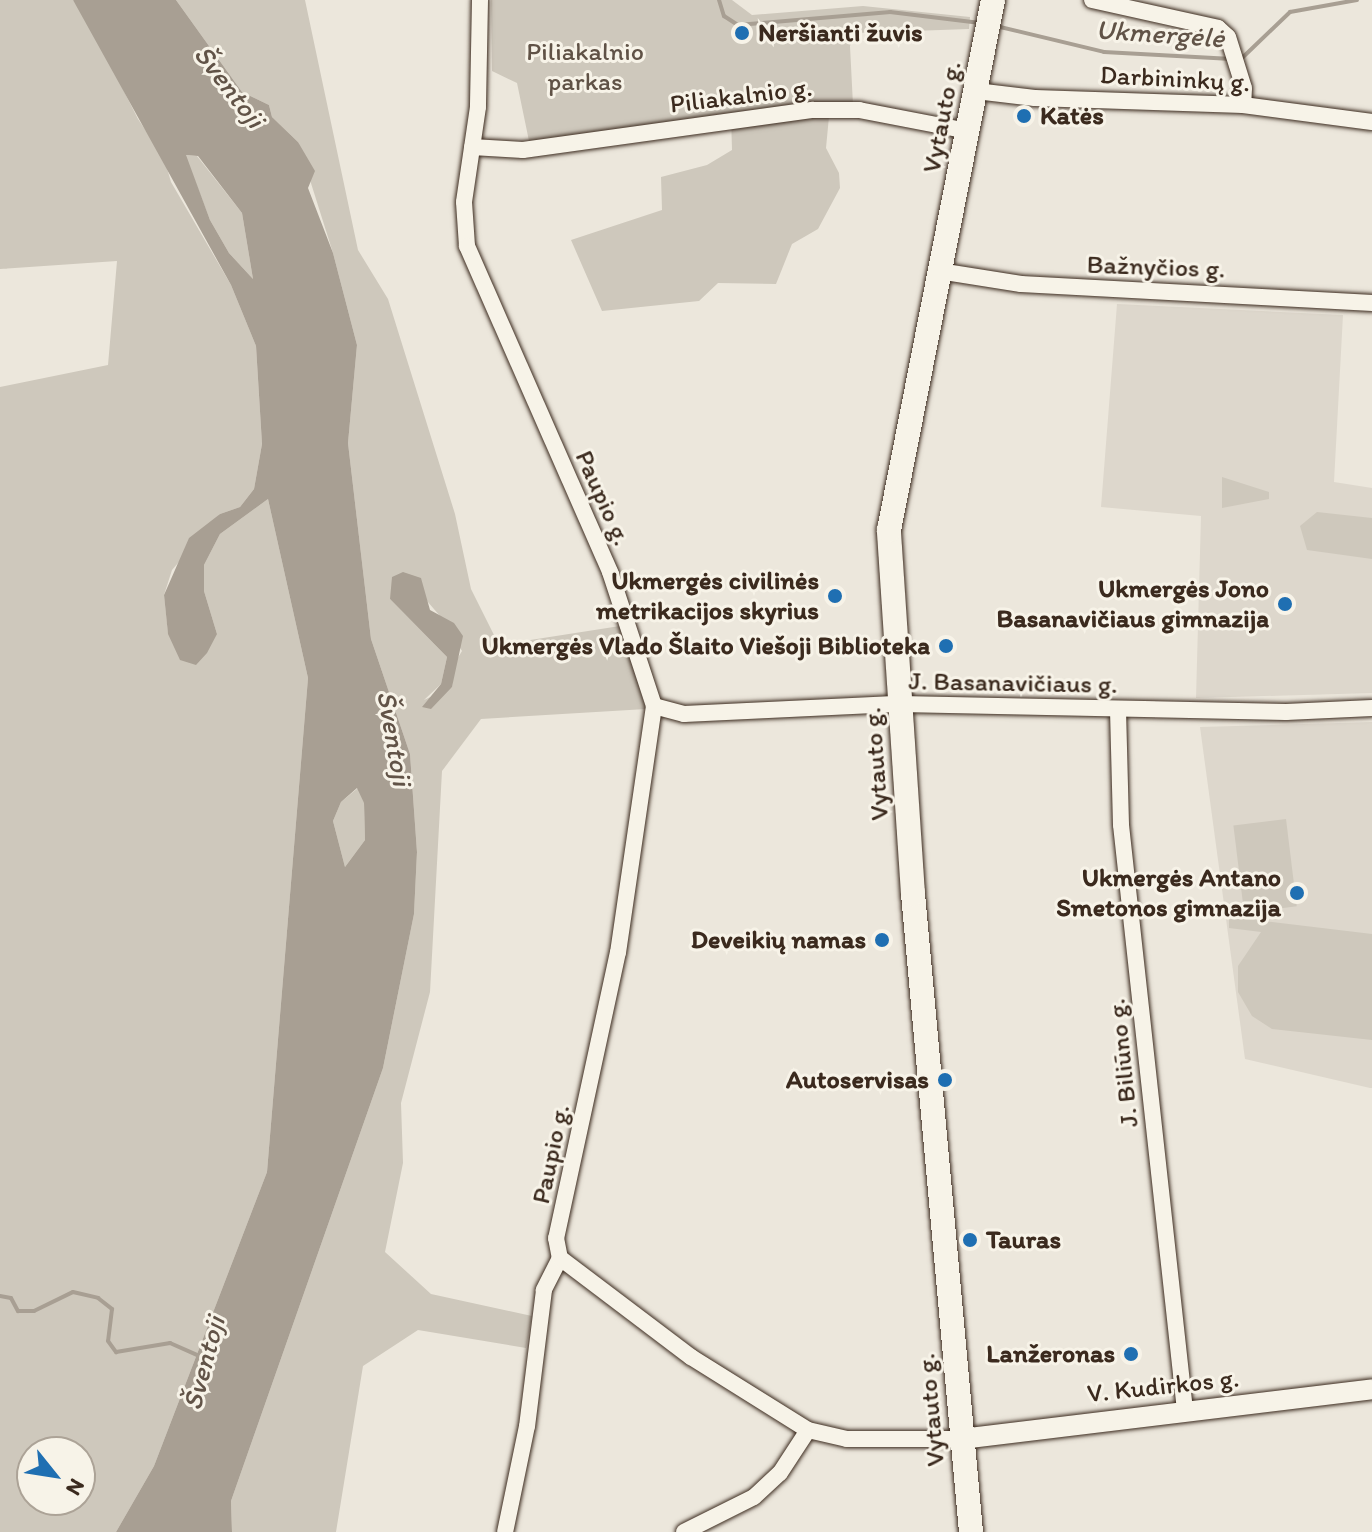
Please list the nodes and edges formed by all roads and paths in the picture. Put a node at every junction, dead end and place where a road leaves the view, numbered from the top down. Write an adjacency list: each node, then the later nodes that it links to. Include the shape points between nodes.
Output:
1 (480, 0): 11 (street, Paupio g., via 480,83)
2 (1092, 0): 4 (street)
3 (1183, 0): 5 (street)
4 (1126, 3): 5 (street)
5 (1185, 17): 8 (street, via 1218,28 1244,88)
6 (990, 19): 7 (main road, Vytauto g.)
7 (976, 91): 8 (street, Darbininkų g.); 10 (main road, Vytauto g.)
8 (1243, 105): 9 (street, Darbininkų g.)
9 (1372, 122)
10 (968, 131): 11 (street, Piliakalnio g., via 859,110 813,110 523,150); 12 (main road, Vytauto g.)
11 (472, 147): 15 (street, Paupio g., via 463,225 473,269 610,572)
12 (939, 271): 13 (street, Bažnyčios g., via 1036,286); 14 (main road, Vytauto g., via 889,530)
13 (1372, 303)
14 (900, 704): 15 (street, J. Basanavičiaus g., via 684,714); 17 (street, J. Basanavičiaus g.); 22 (main road, Vytauto g.)
15 (654, 706): 18 (street, Paupio g., via 618,952 556,1238)
16 (1372, 708): 17 (street, J. Basanavičiaus g.)
17 (1118, 710): 20 (street, J. Biliūno g., via 1121,825)
18 (560, 1258): 21 (street, via 691,1357); 23 (street, Paupio g., via 544,1290 529,1415)
19 (1372, 1389): 20 (street, V. Kudirkos g.)
20 (1185, 1410): 22 (street, V. Kudirkos g.)
21 (808, 1430): 22 (street, via 847,1439); 24 (street, via 790,1461 754,1497)
22 (961, 1439): 25 (main road, Vytauto g.)
23 (505, 1532)
24 (684, 1532)
25 (971, 1532)

